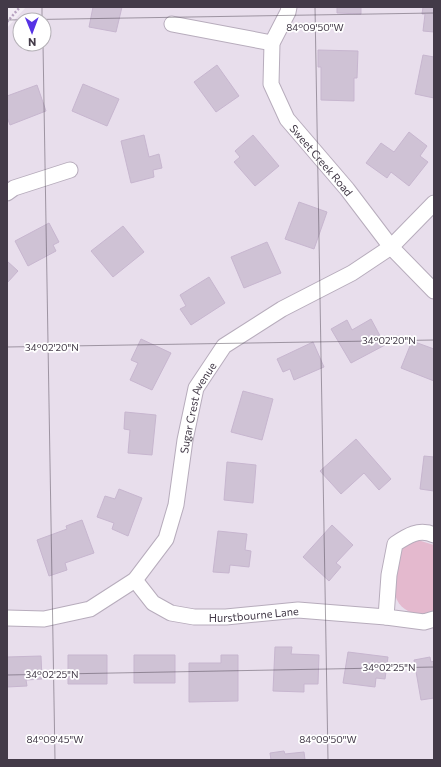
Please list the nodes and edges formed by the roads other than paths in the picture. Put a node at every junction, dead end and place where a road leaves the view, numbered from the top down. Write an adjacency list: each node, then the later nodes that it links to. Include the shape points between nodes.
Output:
1 (289, 7): 3 (street, Sweet Creek Road)
2 (172, 24): 3 (street)
3 (272, 43): 7 (street, Sweet Creek Road, via 271,84 288,119 347,189)
4 (70, 170): 5 (street, via 14,188)
5 (7, 193)
6 (434, 203): 7 (street, Sugar Crest Avenue)
7 (391, 247): 8 (street, Sweet Creek Road); 10 (street, Sugar Crest Avenue, via 352,273 282,309 224,346 196,388 185,440 176,505 166,539)
8 (434, 291)
9 (434, 535): 11 (street, via 428,532 410,534 395,544 389,575)
10 (135, 580): 11 (street, Hurstbourne Lane, via 153,602 171,613 194,617 226,617 298,610); 12 (street, Sugar Crest Avenue, via 90,609 44,619)
11 (386, 617): 13 (street, Hurstbourne Lane, via 424,622)
12 (7, 618)
13 (434, 619)

